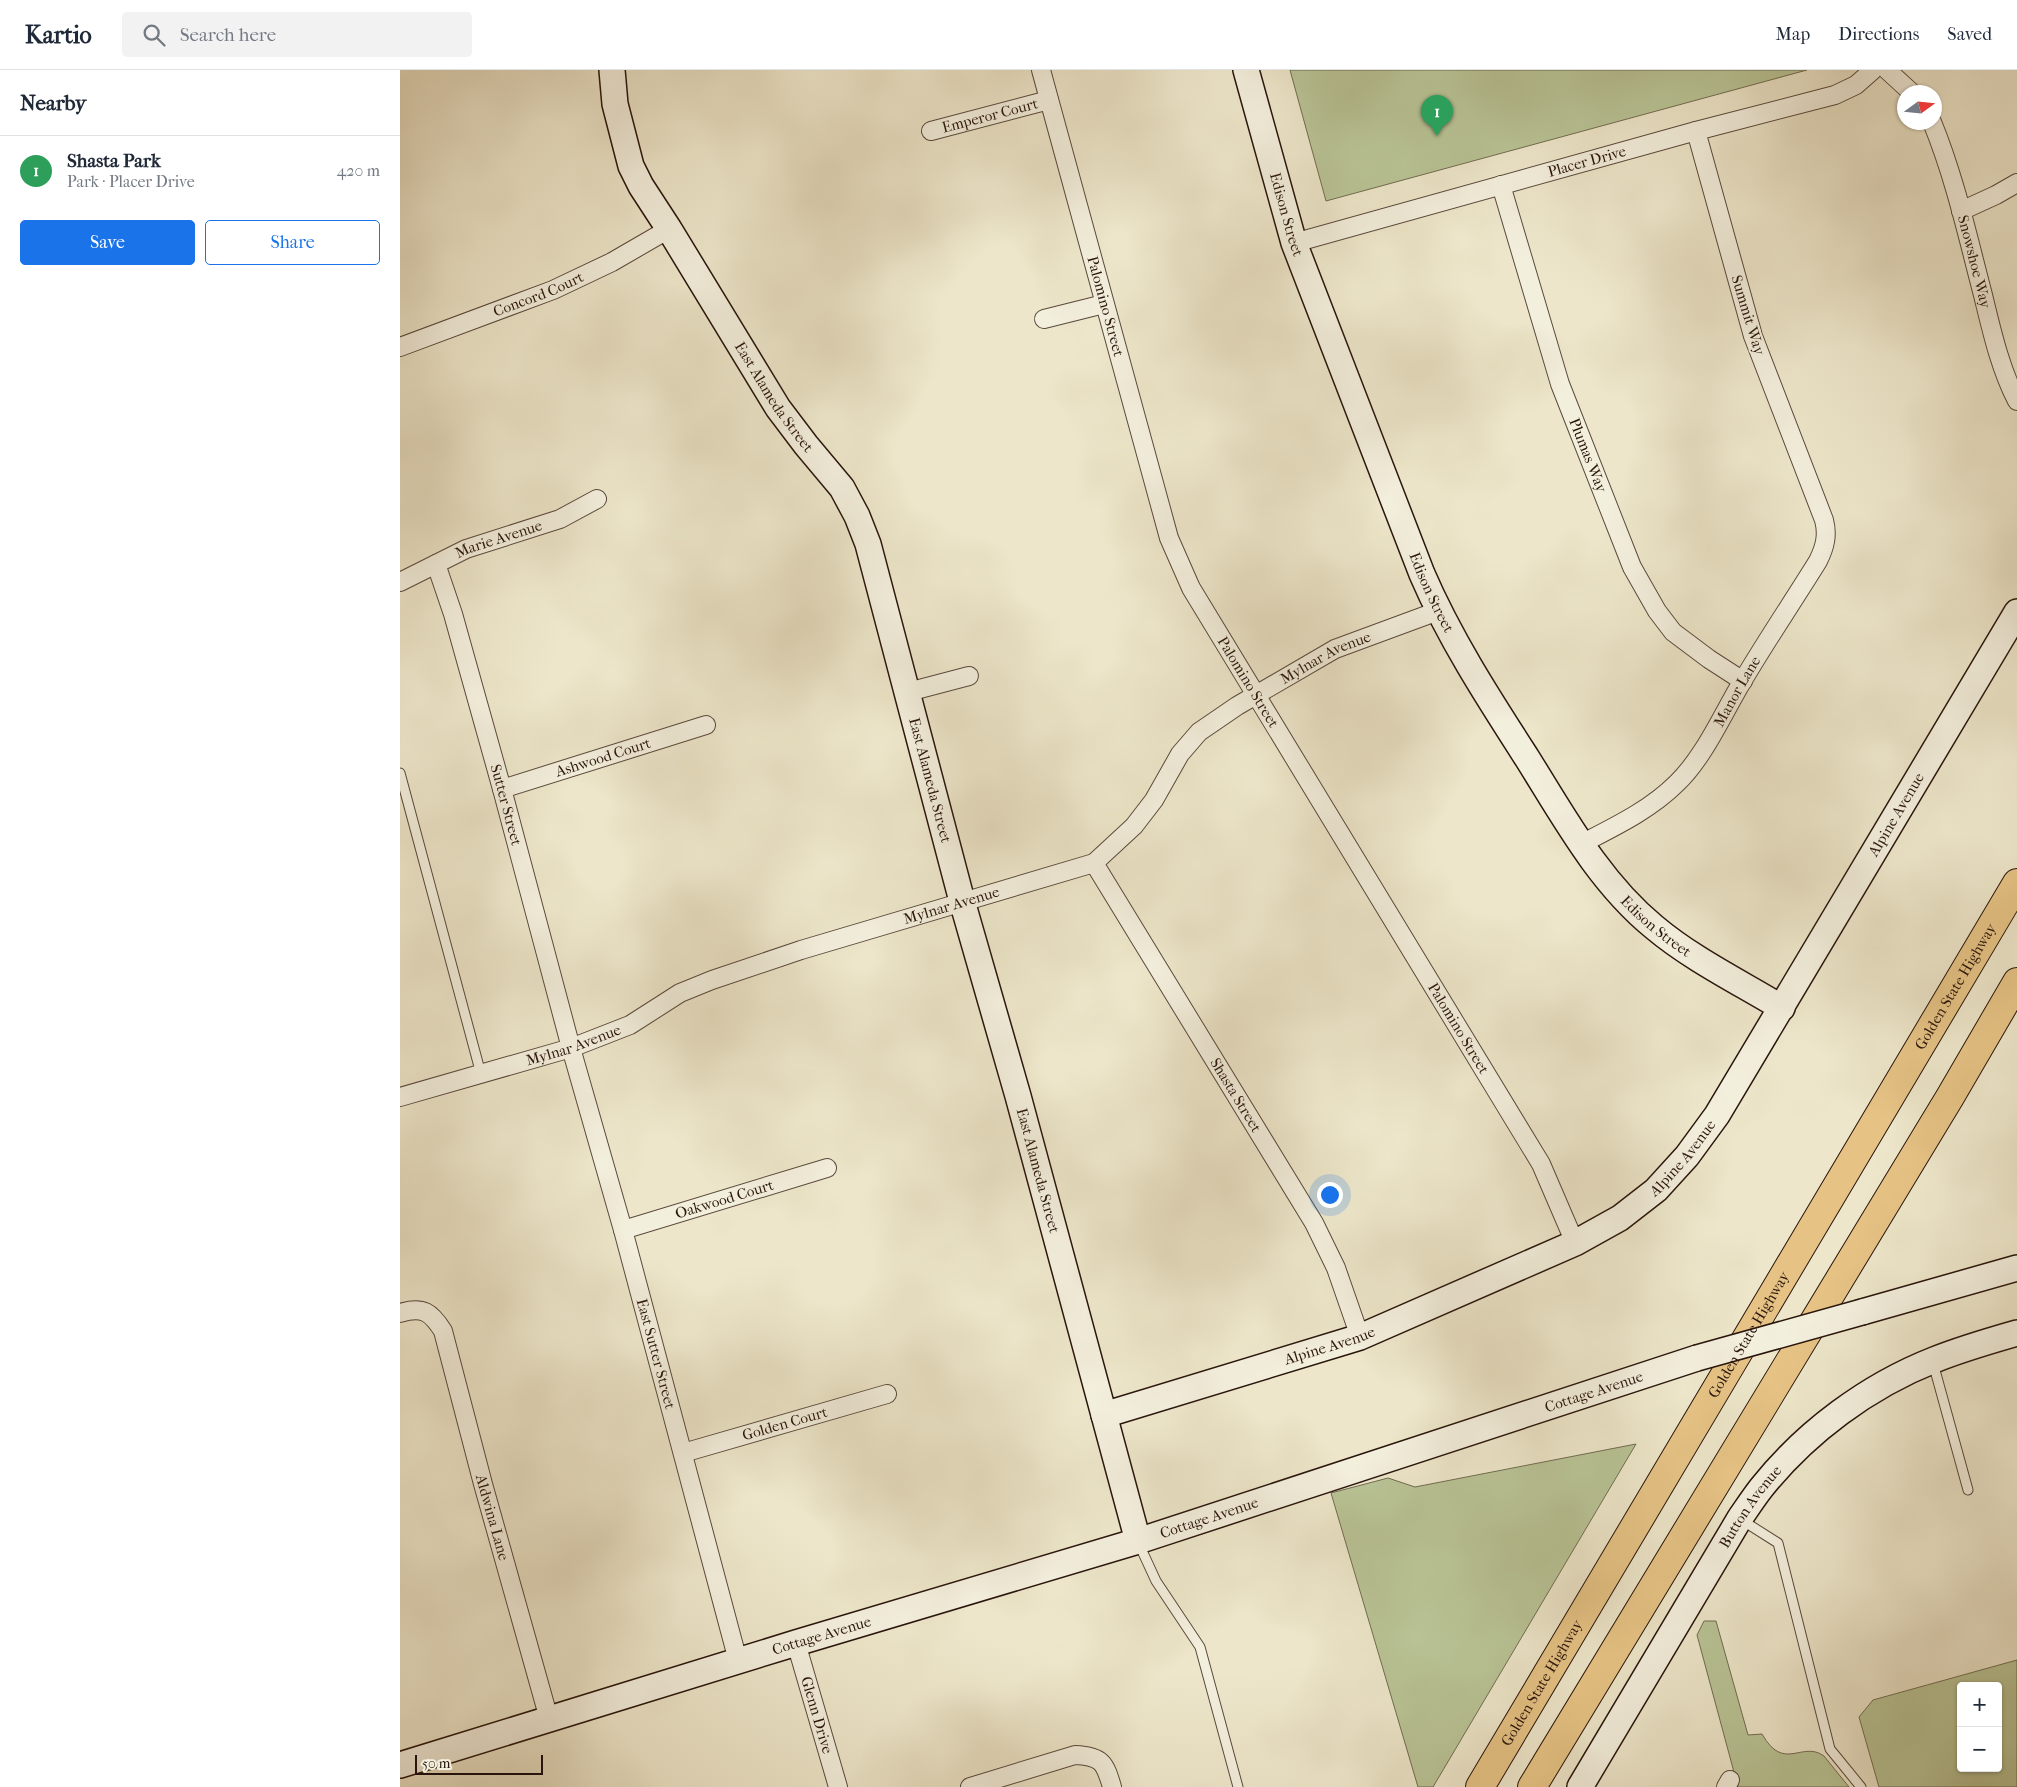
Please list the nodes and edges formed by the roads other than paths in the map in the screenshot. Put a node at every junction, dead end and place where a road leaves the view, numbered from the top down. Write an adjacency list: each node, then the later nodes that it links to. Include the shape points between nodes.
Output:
1 (612, 70): 14 (street, East Alameda Street, via 615,104 631,166)
2 (1041, 70): 7 (street, Palomino Street)
3 (1246, 70): 15 (street, Edison Street)
4 (1873, 70): 10 (street, Placer Drive, via 1856,86 1835,95)
5 (1887, 70): 6 (street)
6 (1903, 85)
7 (1049, 100): 9 (street, Emperor Court); 16 (street, Palomino Street)
8 (1935, 130): 13 (street, Snowshoe Way)
9 (931, 131)
10 (1696, 131): 12 (street, Placer Drive); 20 (street, Summit Way, via 1753,336)
11 (2017, 183): 13 (street)
12 (1501, 186): 15 (street, Placer Drive); 27 (street, Plumas Way, via 1560,384 1632,567 1673,632)
13 (1962, 211): 19 (street, Snowshoe Way, via 1998,354)
14 (669, 229): 18 (street, Concord Court, via 612,262 553,290); 28 (street, East Alameda Street, via 778,408 842,488 858,516)
15 (1294, 243): 24 (street, Edison Street)
16 (1104, 304): 17 (street); 29 (street, Palomino Street, via 1169,538 1191,588)
17 (1044, 319)
18 (400, 347)
19 (2017, 401)
20 (1814, 495): 27 (street, Manor Lane, via 1827,530 1824,548)
21 (597, 499): 22 (street, Marie Avenue, via 560,519 466,549)
22 (436, 564): 23 (street, Marie Avenue); 32 (street, Sutter Street)
23 (400, 582)
24 (1438, 611): 29 (street, Mylnar Avenue, via 1335,649); 33 (street, Edison Street)
25 (2017, 612): 38 (street, Alpine Avenue)
26 (969, 676): 28 (street)
27 (1743, 681): 33 (street, Manor Lane, via 1694,762 1677,783 1629,819)
28 (908, 692): 36 (street, East Alameda Street)
29 (1256, 694): 34 (street, Mylnar Avenue, via 1199,732 1180,754 1154,800 1134,826); 44 (street, Palomino Street, via 1540,1164)
30 (706, 725): 32 (street, Ashwood Court)
31 (400, 773): 40 (lane)
32 (502, 789): 39 (street, Sutter Street)
33 (1581, 844): 38 (street, Edison Street, via 1615,888 1653,927 1688,952)
34 (1094, 863): 36 (street, Mylnar Avenue); 48 (street, Shasta Street, via 1314,1222 1336,1268)
35 (2017, 883): 64 (highway, Golden State Highway)
36 (962, 901): 39 (street, Mylnar Avenue, via 712,980 680,993 630,1025); 51 (street, East Alameda Street)
37 (2017, 982): 65 (highway)
38 (1782, 1008): 44 (street, Alpine Avenue, via 1717,1115 1687,1156 1656,1190 1620,1218)
39 (571, 1048): 40 (street, Mylnar Avenue); 43 (street, East Sutter Street)
40 (481, 1074): 41 (street, Mylnar Avenue)
41 (400, 1097)
42 (827, 1168): 43 (street, Oakwood Court)
43 (623, 1230): 52 (street, East Sutter Street)
44 (1575, 1243): 48 (street, Alpine Avenue)
45 (2017, 1268): 55 (street, Cottage Avenue, bridge, via 1697,1358)
46 (400, 1313): 58 (street, Aldwina Lane, via 428,1312 443,1331)
47 (2017, 1333): 49 (street, Button Avenue)
48 (1360, 1337): 51 (street, Alpine Avenue)
49 (1932, 1361): 53 (lane); 54 (street, Button Avenue, via 1851,1404 1810,1436 1762,1487)
50 (887, 1394): 52 (street, Golden Court)
51 (1104, 1415): 55 (street, East Alameda Street)
52 (683, 1453): 57 (street, East Sutter Street)
53 (1968, 1490)
54 (1740, 1518): 66 (street, Button Avenue); 67 (lane, via 1778,1543 1830,1749)
55 (1138, 1542): 56 (street, Cottage Avenue); 63 (lane, via 1156,1581 1200,1647)
56 (796, 1643): 57 (street, Cottage Avenue); 60 (street, Glenn Drive)
57 (738, 1661): 58 (street, Cottage Avenue)
58 (549, 1719): 59 (street, Cottage Avenue)
59 (400, 1765)
60 (838, 1787)
61 (970, 1787): 62 (street, via 1075,1756 1097,1758 1104,1764)
62 (1112, 1787)
63 (1238, 1787)
64 (1480, 1787)
65 (1532, 1787)
66 (1580, 1787)
67 (1861, 1787)

